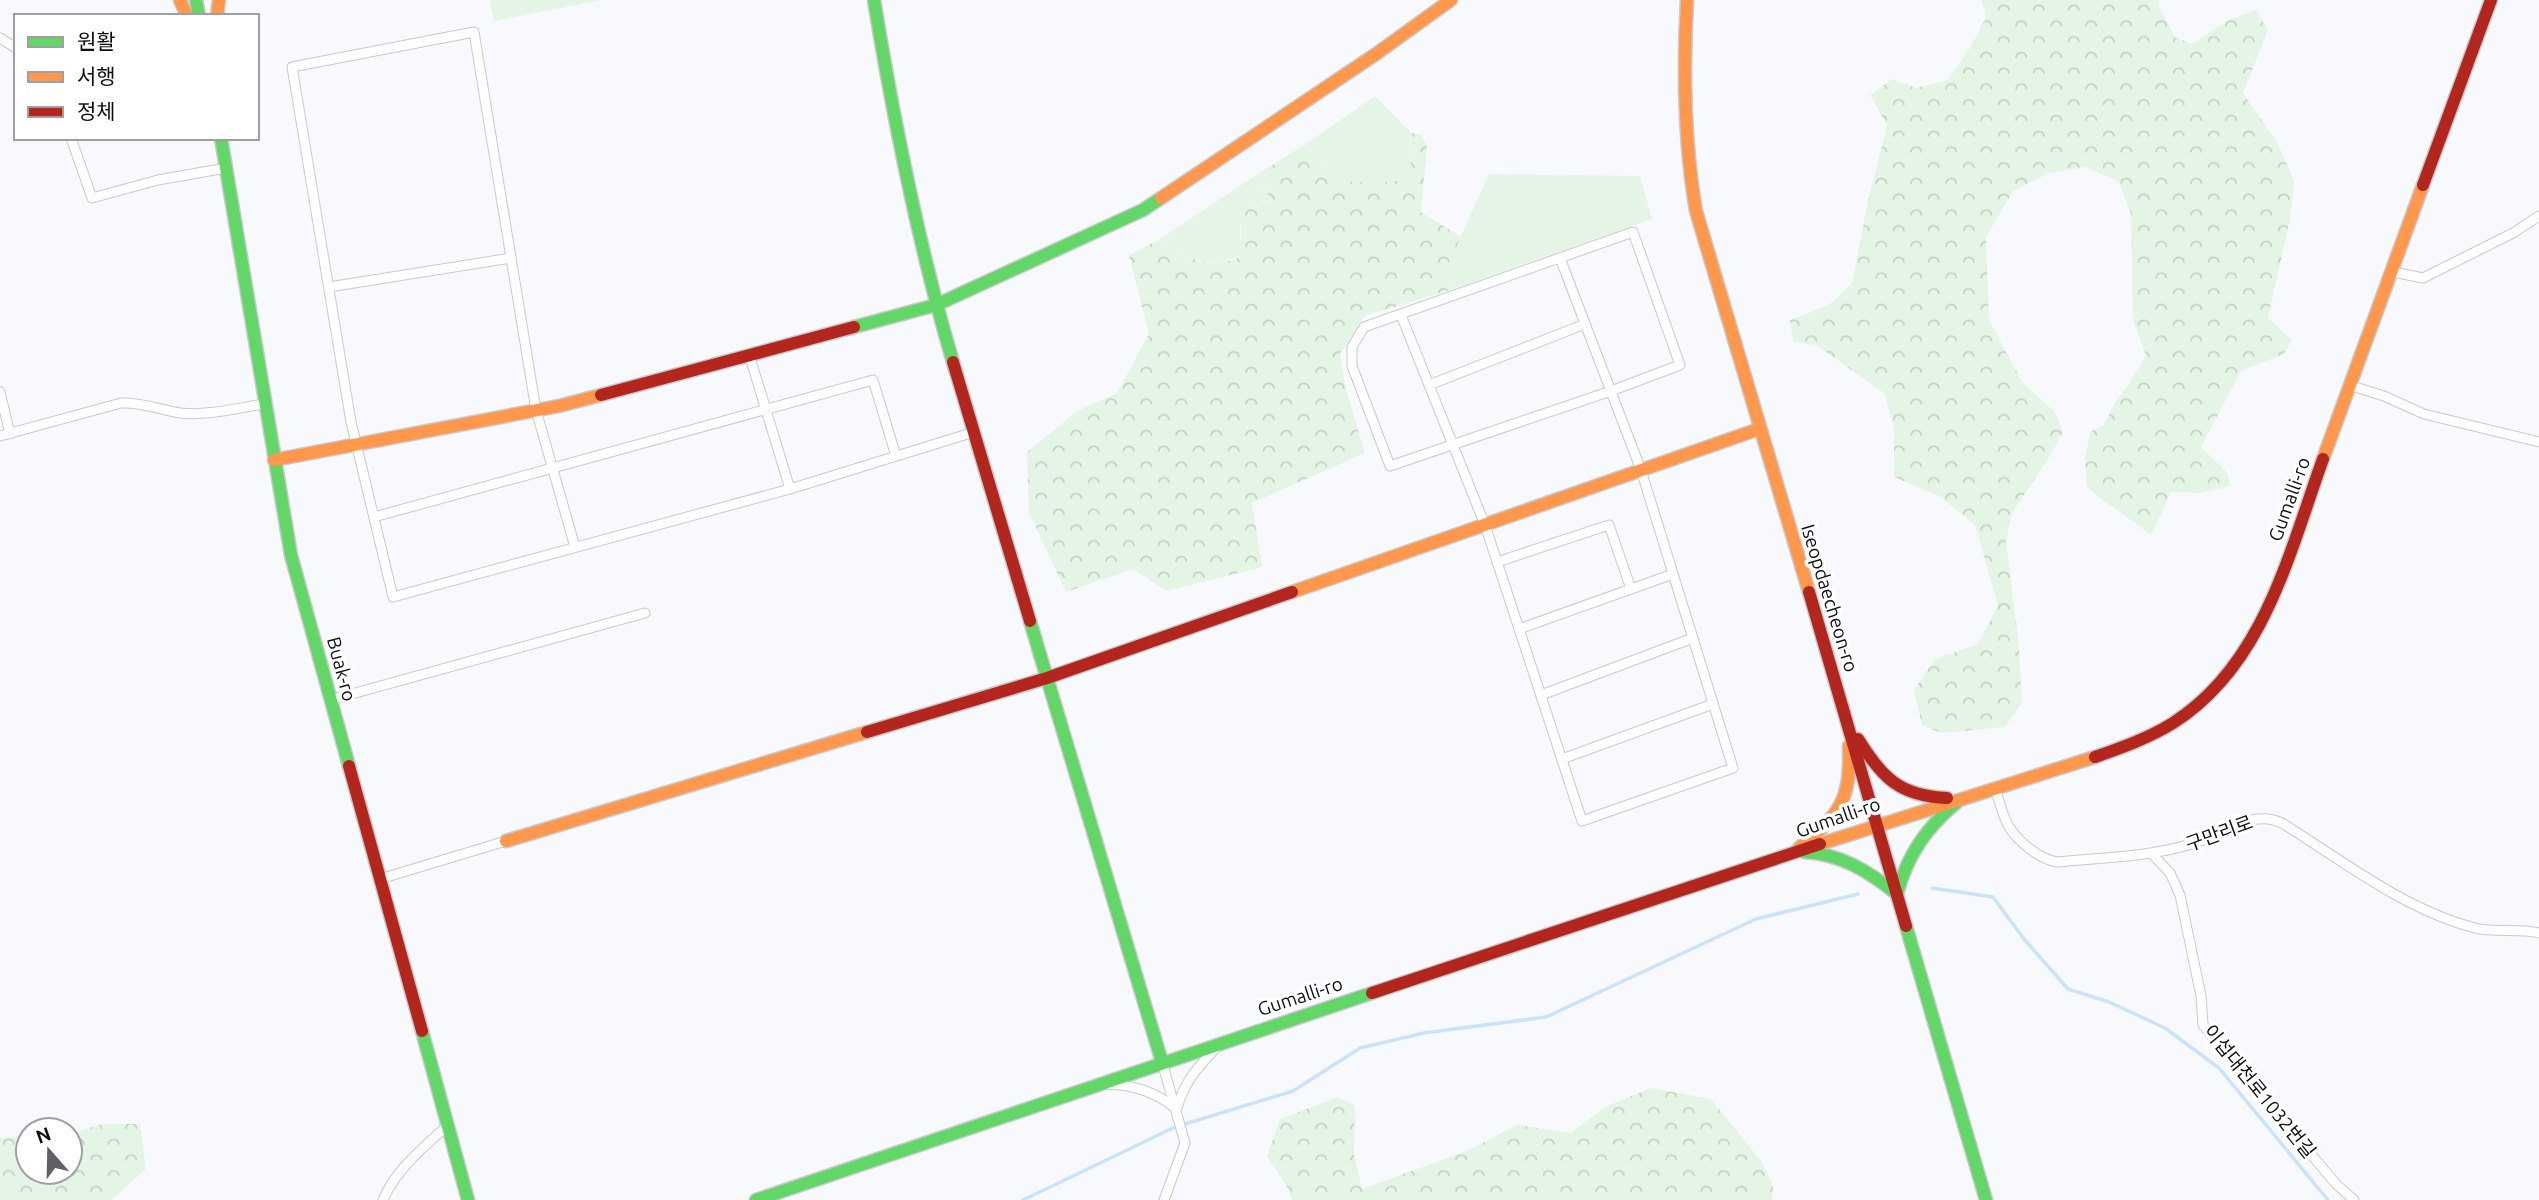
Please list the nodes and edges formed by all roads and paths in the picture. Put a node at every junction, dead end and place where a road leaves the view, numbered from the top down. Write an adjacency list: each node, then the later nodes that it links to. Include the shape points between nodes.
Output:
1 (874, 0): 14 (street, via 894,121)
2 (1451, 0): 5 (street)
3 (1686, 0): 25 (street, Iseopdaecheon-ro, via 1683,91 1688,172)
4 (2491, 0): 12 (street, Gumalli-ro)
5 (1438, 4): 14 (street, via 1376,54 1143,210)
6 (72, 140): 8 (street, via 92,198)
7 (221, 140): 8 (street, Buak-ro)
8 (226, 168): 22 (street, Buak-ro)
9 (2539, 216): 12 (street, via 2423,278)
10 (511, 258): 13 (street); 13 (street, via 474,32 292,67); 23 (street)
11 (1560, 258): 15 (street); 16 (street); 20 (street, via 1633,232 1680,365)
12 (2393, 272): 19 (street, Gumalli-ro)
13 (329, 287): 29 (street)
14 (936, 305): 17 (street); 26 (street)
15 (1401, 314): 18 (street); 30 (street, via 1364,327 1352,347 1352,366 1390,466)
16 (1585, 324): 18 (street); 20 (street)
17 (749, 354): 23 (street); 24 (street)
18 (1429, 385): 30 (street)
19 (2352, 386): 28 (street, via 2424,414); 51 (street, Gumalli-ro, via 2269,608 2247,650 2213,690 2157,732)
20 (1611, 391): 30 (street); 34 (street)
21 (0, 392): 27 (street)
22 (264, 404): 27 (street, via 181,413 137,402 121,403); 32 (street, Buak-ro)
23 (536, 410): 29 (street); 33 (street)
24 (766, 410): 31 (street, via 873,380); 33 (street); 35 (street)
25 (1759, 429): 34 (street); 49 (street, Iseopdaecheon-ro)
26 (974, 432): 31 (street); 45 (street)
27 (5, 435)
28 (2539, 442)
29 (357, 444): 32 (street); 36 (street)
30 (1453, 446): 37 (street)
31 (896, 456): 35 (street)
32 (274, 460): 47 (street, Buak-ro, via 291,555)
33 (551, 468): 36 (street); 38 (street)
34 (1641, 470): 37 (street); 40 (street)
35 (790, 489): 38 (street)
36 (374, 517): 38 (street, via 393,597)
37 (1485, 525): 39 (street); 45 (street)
38 (575, 547)
39 (1497, 562): 41 (street, via 1609,525); 43 (street)
40 (1673, 574): 41 (street); 44 (street)
41 (1631, 589): 43 (street)
42 (645, 613): 47 (street)
43 (1519, 629): 46 (street)
44 (1693, 638): 46 (street); 48 (street)
45 (1047, 678): 54 (street); 61 (street)
46 (1541, 695): 50 (street)
47 (330, 700): 57 (street, Buak-ro)
48 (1713, 704): 50 (street); 50 (street, via 1733,768 1583,821)
49 (1847, 721): 52 (street, via 1874,767 1892,784 1931,798); 53 (street, Iseopdaecheon-ro); 55 (street, via 1851,776 1846,795 1823,828)
50 (1562, 759)
51 (1995, 787): 52 (street, Gumalli-ro); 56 (street, 구만리로, via 2010,829 2041,857 2057,862)
52 (1963, 797): 53 (street, Gumalli-ro); 58 (street, via 1922,838 1905,866)
53 (1877, 824): 55 (street, Gumalli-ro); 58 (street, Iseopdaecheon-ro)
54 (506, 842): 57 (street)
55 (1794, 852): 58 (street, via 1843,857); 60 (street, Gumalli-ro)
56 (2151, 854): 59 (street, 구만리로, via 2269,817 2428,911 2479,929); 70 (street, 이섭대천로1032번길, via 2170,873 2180,895 2203,1025)
57 (380, 879): 64 (street, Buak-ro)
58 (1897, 894): 69 (street, Iseopdaecheon-ro)
59 (2539, 933)
60 (1223, 1041): 61 (street, Gumalli-ro); 63 (street, via 1190,1077)
61 (1162, 1062): 62 (street, Gumalli-ro); 63 (street)
62 (1099, 1083): 63 (street, via 1130,1085 1164,1099); 67 (street, Gumalli-ro)
63 (1176, 1110): 68 (street, via 1185,1143)
64 (447, 1126): 65 (street, via 407,1163); 66 (street, Buak-ro)
65 (383, 1200)
66 (468, 1200)
67 (756, 1200)
68 (1164, 1200)
69 (1986, 1200)
70 (2354, 1200)

